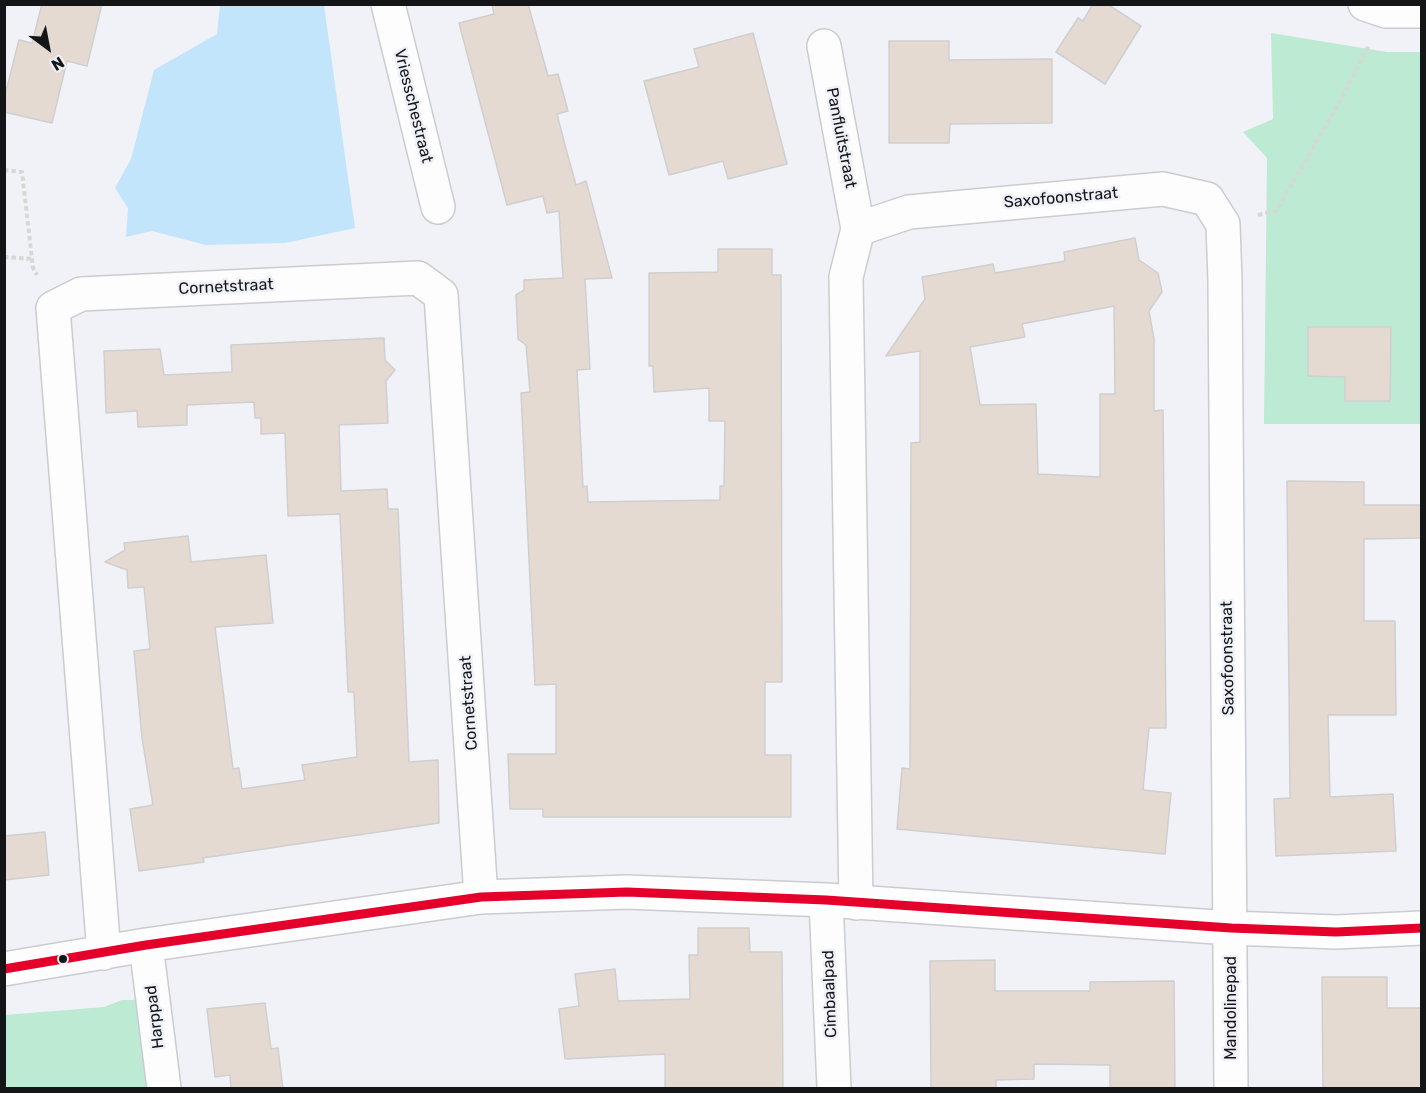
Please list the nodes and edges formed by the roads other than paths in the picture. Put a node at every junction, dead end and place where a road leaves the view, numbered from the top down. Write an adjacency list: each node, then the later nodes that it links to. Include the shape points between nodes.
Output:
1 (388, 4): 5 (street, Vriesschestraat)
2 (1376, 8): 3 (street)
3 (1422, 11)
4 (824, 46): 6 (street, Panfluitstraat)
5 (438, 207)
6 (858, 229): 8 (street, via 846,277); 9 (street, Saxofoonstraat, via 909,212 1163,189 1207,199 1223,224)
7 (481, 897): 8 (street, via 627,892); 11 (street); 12 (street, Cornetstraat, via 441,295 418,278 81,294 53,308)
8 (841, 902): 9 (street); 15 (street, Cimbaalpad)
9 (1231, 928): 10 (street, via 1336,932); 16 (street, Mandolinepad)
10 (1422, 928)
11 (146, 945): 12 (street); 14 (street, Harppad)
12 (104, 954): 13 (street)
13 (4, 969)
14 (164, 1089)
15 (834, 1089)
16 (1231, 1089)

